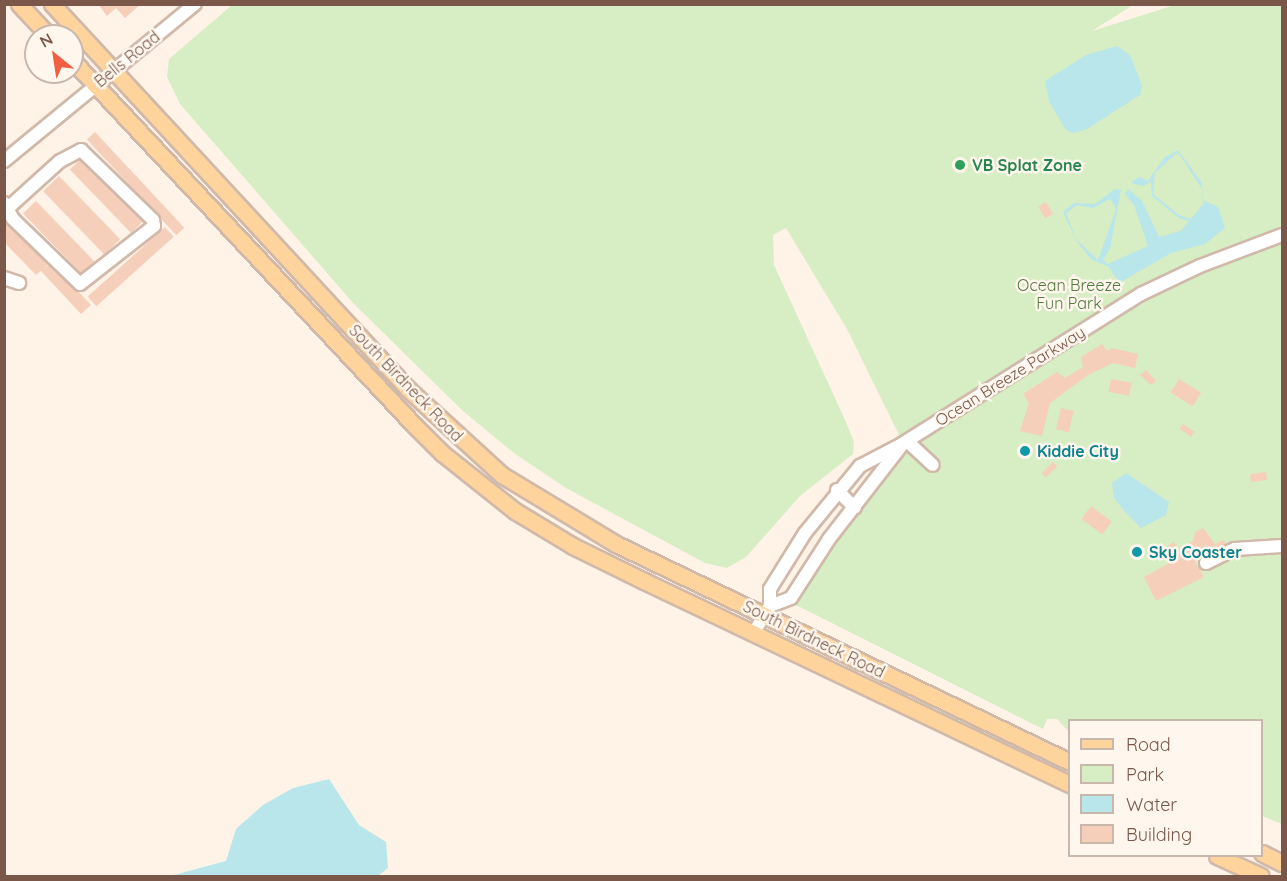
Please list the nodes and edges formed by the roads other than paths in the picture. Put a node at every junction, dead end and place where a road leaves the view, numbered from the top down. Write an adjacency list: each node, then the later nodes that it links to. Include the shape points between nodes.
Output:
1 (19, 4): 4 (main road)
2 (52, 4): 5 (main road, South Birdneck Road)
3 (195, 4): 5 (street, Bells Road)
4 (38, 24)
5 (114, 70): 7 (street, Bells Road); 19 (main road, South Birdneck Road, via 408,389 468,448 573,521)
6 (84, 73): 7 (main road, South Birdneck Road)
7 (95, 85): 8 (street, Bells Road); 20 (main road, South Birdneck Road, via 414,425 468,476 515,511 573,546)
8 (4, 161)
9 (6, 206): 9 (street, via 14,219 80,284 154,226 153,220 81,150 60,161)
10 (1282, 235): 13 (street, Ocean Breeze Parkway, via 1200,266 1141,294)
11 (4, 278): 12 (street)
12 (19, 283)
13 (905, 443): 14 (street); 15 (street, Ocean Breeze Parkway, via 860,466); 16 (street, Ocean Breeze Parkway)
14 (933, 465)
15 (837, 490): 16 (street); 19 (street, Ocean Breeze Parkway, via 770,589)
16 (855, 508): 19 (street, Ocean Breeze Parkway, via 791,598)
17 (1282, 546): 18 (street, via 1235,549)
18 (1206, 563)
19 (767, 610): 20 (street, Ocean Breeze Parkway); 21 (main road, South Birdneck Road)
20 (753, 634): 22 (main road, South Birdneck Road)
21 (1068, 761)
22 (1068, 783)
23 (1263, 854): 25 (main road)
24 (1221, 857): 26 (main road)
25 (1282, 863)
26 (1261, 876)

